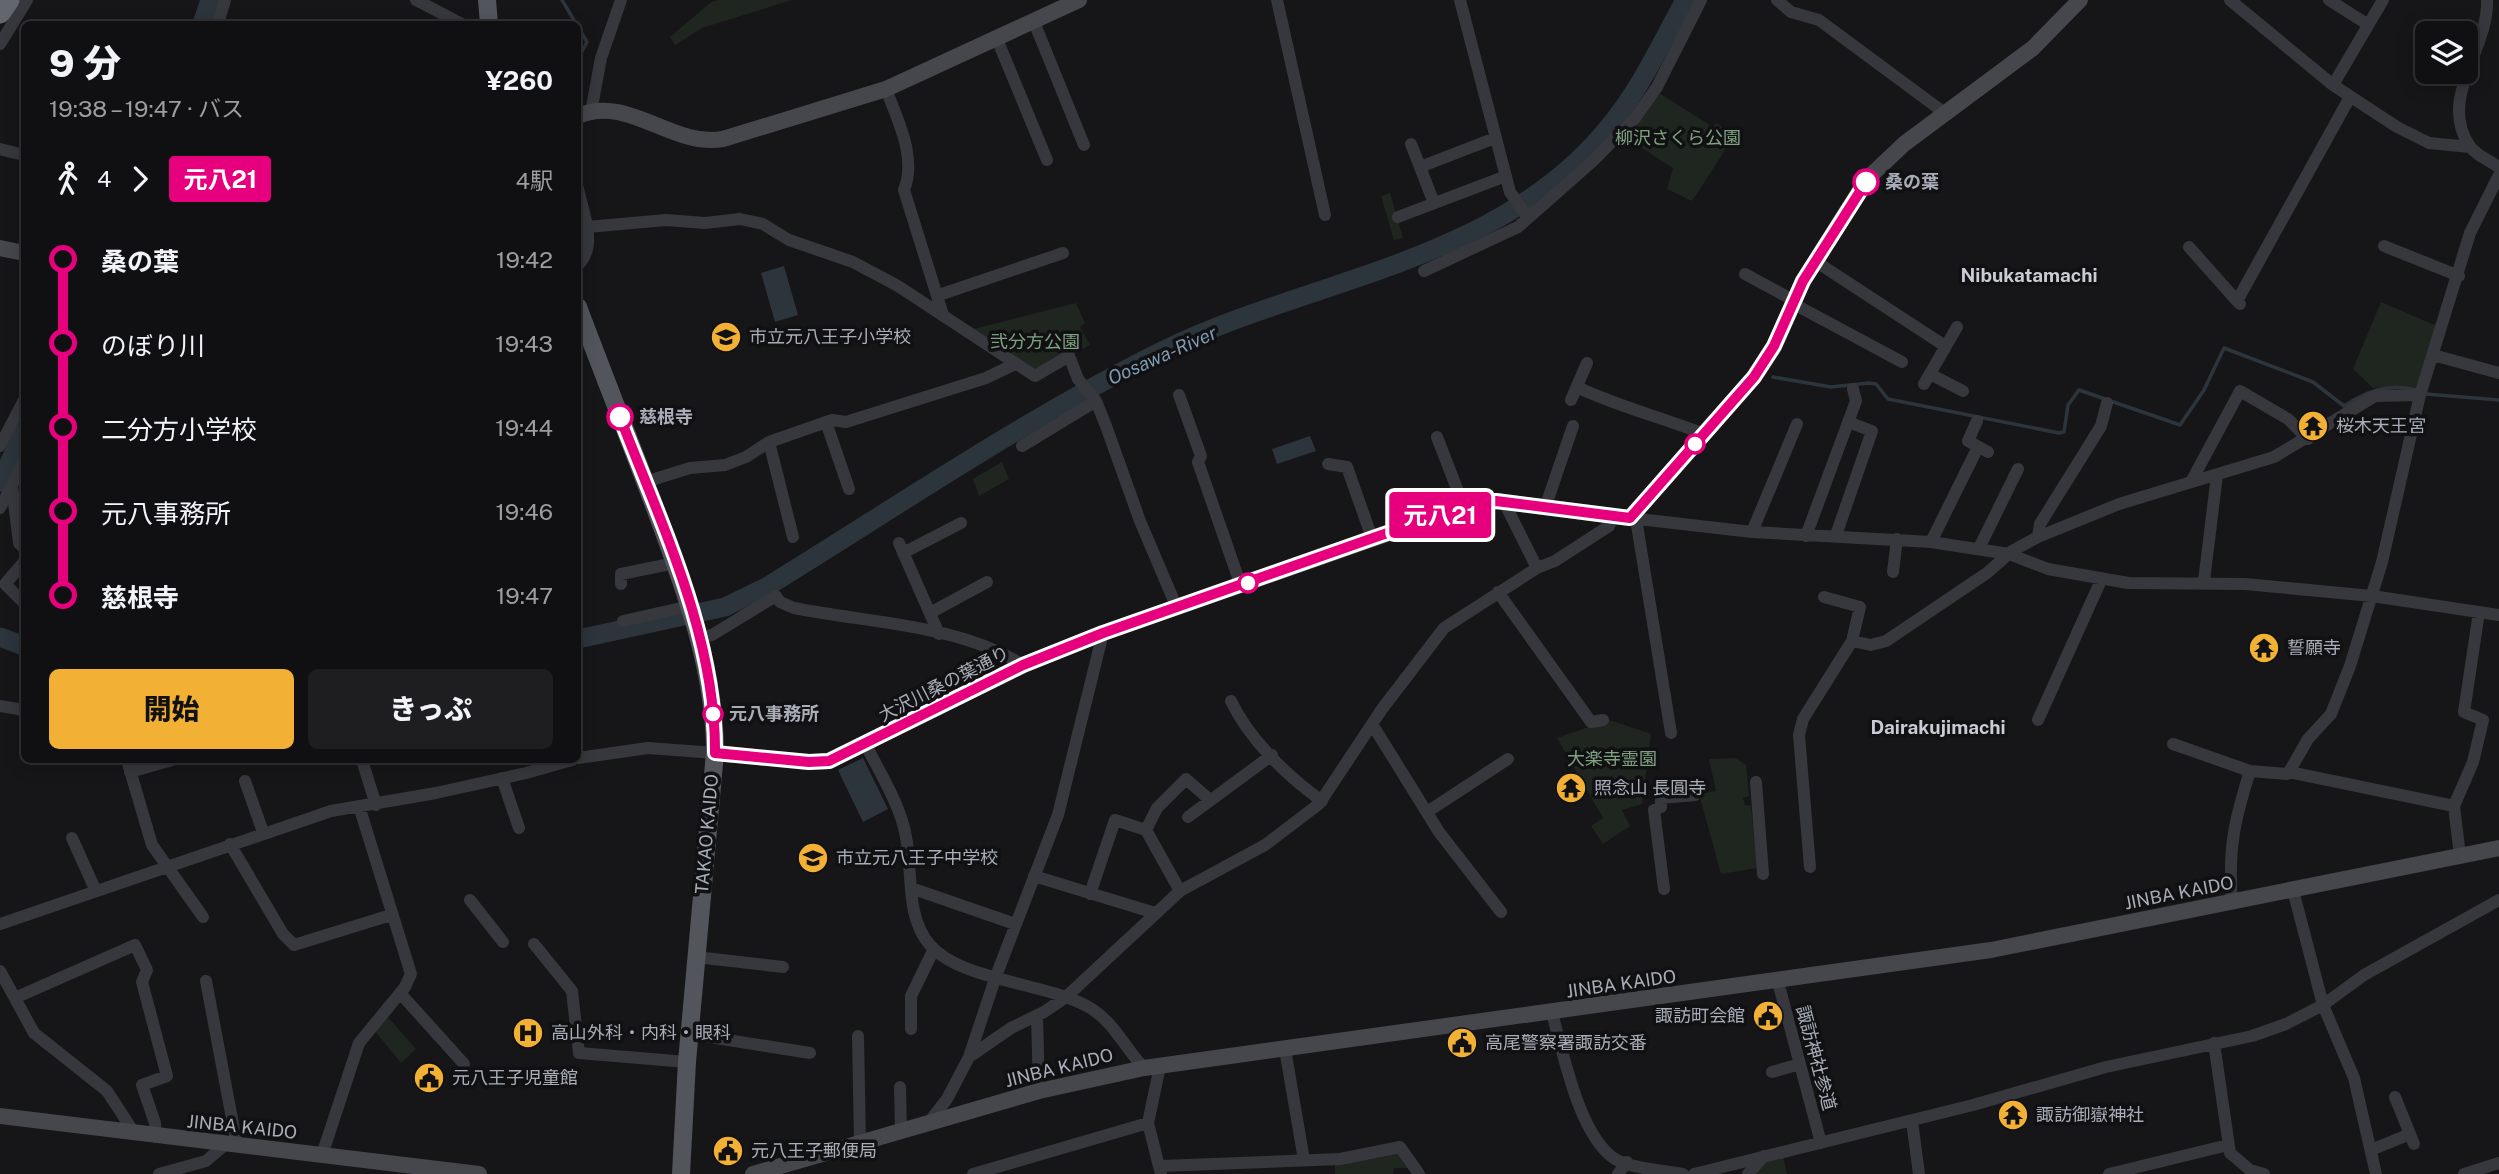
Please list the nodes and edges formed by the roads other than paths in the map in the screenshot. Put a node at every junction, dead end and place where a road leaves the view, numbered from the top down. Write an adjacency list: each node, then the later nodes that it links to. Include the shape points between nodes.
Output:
1 (9, 0): 17 (highway)
2 (27, 0): 24 (street)
3 (225, 0): 18 (street)
4 (416, 0): 19 (street)
5 (487, 0): 20 (main road)
6 (621, 0): 28 (street)
7 (1079, 0): 21 (main road)
8 (1277, 0): 43 (street)
9 (1460, 0): 30 (street)
10 (1701, 0): 44 (street, via 1657,87 1635,118 1574,178)
11 (1777, 0): 29 (street, via 1791,12 1819,20)
12 (2080, 0): 29 (main road, via 2033,48)
13 (2230, 0): 25 (street)
14 (2329, 0): 22 (street)
15 (2383, 0): 22 (street)
16 (2487, 0): 33 (street, via 2484,31 2459,100 2460,125)
17 (0, 13)
18 (219, 21)
19 (456, 21)
20 (489, 21)
21 (1034, 22): 23 (main road); 32 (street)
22 (2367, 24): 25 (street)
23 (997, 39): 26 (main road); 36 (street)
24 (0, 44)
25 (2333, 85): 27 (street)
26 (887, 89): 28 (main road, via 707,142 688,139 626,113); 57 (street, via 904,134 911,175 904,190)
27 (2350, 97): 33 (street, via 2429,144); 48 (street, via 2238,302)
28 (584, 114)
29 (1946, 114): 52 (main road, via 1867,179)
30 (1495, 138): 37 (street); 40 (street)
31 (1411, 144): 37 (street)
32 (1084, 145)
33 (2470, 147): 38 (street)
34 (0, 149): 35 (street)
35 (21, 154)
36 (1047, 160)
37 (1420, 167): 42 (street)
38 (2499, 167)
39 (2499, 174): 56 (street, via 2470,233)
40 (1506, 176): 42 (street); 44 (street)
41 (581, 202): 46 (street)
42 (1434, 203): 45 (street)
43 (1325, 215)
44 (1527, 215): 54 (street, via 1518,227)
45 (1398, 217)
46 (587, 227): 53 (street, via 588,246); 60 (street, via 666,220 705,223 740,219 763,224 789,240 853,262)
47 (2384, 246): 56 (street)
48 (2189, 247)
49 (0, 248): 50 (main road)
50 (21, 252)
51 (1063, 253): 57 (street)
52 (1815, 261): 58 (main road); 62 (street)
53 (581, 262)
54 (1424, 271)
55 (1745, 274): 58 (street)
56 (2459, 276): 63 (street)
57 (939, 295): 60 (street)
58 (1792, 301): 64 (street, via 1850,328); 82 (main road, via 1768,357)
59 (581, 315): 93 (main road, TAKAO KAIDO)
60 (943, 315): 66 (street)
61 (1957, 327): 62 (street)
62 (1945, 346): 70 (street, via 1927,379)
63 (2433, 355): 67 (street); 72 (street)
64 (1902, 362)
65 (1587, 363): 68 (street)
66 (1015, 364): 73 (street, via 1035,376 1069,356); 78 (street, via 986,378 846,422)
67 (2499, 373)
68 (1577, 387): 74 (street); 82 (street, via 1619,407)
69 (1853, 389): 79 (street, via 1856,401)
70 (1963, 391)
71 (1180, 395): 123 (street, via 1201,457 1198,463)
72 (2420, 395): 84 (street, via 2375,396); 125 (street)
73 (1094, 399): 87 (street); 128 (street)
74 (1571, 400)
75 (2107, 403): 107 (street, via 2101,426 2040,524)
76 (21, 406): 86 (street)
77 (1977, 421): 110 (street, via 1968,441 1983,449)
78 (826, 422): 85 (street); 95 (street)
79 (1848, 422): 104 (street, via 1872,431); 105 (street)
80 (1797, 424): 103 (street)
81 (1573, 426): 99 (street)
82 (1704, 434): 101 (main road)
83 (1437, 437): 97 (street)
84 (2308, 439): 91 (street, via 2274,457); 92 (street, via 2288,419 2240,391)
85 (769, 442): 93 (street, via 725,465 690,468); 106 (street)
86 (0, 446)
87 (1022, 446)
88 (1328, 464): 108 (street, via 1347,467)
89 (21, 468): 94 (street)
90 (2018, 468): 112 (street)
91 (2217, 475): 92 (street); 119 (street)
92 (2192, 480): 107 (street)
93 (645, 482): 114 (main road, TAKAO KAIDO)
94 (12, 486): 98 (street); 111 (street)
95 (849, 489)
96 (1504, 502): 97 (main road, 大沢川桑の葉通り); 99 (main road, 大沢川桑の葉通り); 116 (street)
97 (1464, 506): 108 (main road, 大沢川桑の葉通り)
98 (0, 508)
99 (1545, 508): 100 (main road, 大沢川桑の葉通り)
100 (1612, 517): 101 (main road, 大沢川桑の葉通り); 116 (street, via 1609,526)
101 (1633, 518): 103 (street); 144 (street)
102 (961, 523): 130 (street, via 901,548)
103 (1752, 532): 105 (street)
104 (1836, 535): 105 (street); 109 (street)
105 (1806, 536)
106 (793, 537)
107 (2038, 537): 113 (street)
108 (1372, 538): 123 (main road, 大沢川桑の葉通り)
109 (1897, 539): 110 (street); 117 (street)
110 (1931, 542): 112 (street)
111 (21, 545)
112 (1979, 548): 113 (street)
113 (2009, 554): 118 (street, via 2048,569); 136 (street, via 1886,641 1871,645)
114 (675, 563): 121 (street, via 621,574); 132 (main road, TAKAO KAIDO)
115 (21, 565): 122 (street)
116 (1537, 568): 124 (street)
117 (1894, 572)
118 (2102, 578): 119 (street, via 2128,583); 142 (street)
119 (2204, 581): 125 (street)
120 (986, 582): 130 (street)
121 (621, 584)
122 (2, 586): 127 (street)
123 (1241, 586): 128 (main road, 大沢川桑の葉通り)
124 (1498, 592): 141 (street, via 1591,722); 143 (street, via 1444,628)
125 (2372, 596): 129 (street); 156 (street, via 2331,714 2308,739)
126 (1824, 597): 136 (street, via 1860,607)
127 (21, 601)
128 (1177, 608): 134 (main road, 大沢川桑の葉通り)
129 (2479, 612): 131 (street); 165 (street, via 2464,712 2483,720 2473,762)
130 (930, 613): 135 (street)
131 (2499, 615)
132 (695, 620): 133 (street); 135 (street, via 712,635 776,596 780,603 794,608); 147 (main road, TAKAO KAIDO, via 713,713)
133 (623, 621)
134 (1103, 633): 137 (main road, 大沢川桑の葉通り); 178 (street, via 1058,815)
135 (939, 634): 137 (street, via 1005,654)
136 (1852, 641): 176 (street, via 1803,719 1799,735)
137 (1023, 665): 146 (main road, 大沢川桑の葉通り)
138 (1231, 701): 148 (street, via 1241,722)
139 (0, 706): 140 (street)
140 (21, 710)
141 (1603, 720)
142 (2038, 720)
143 (1372, 724): 162 (street); 166 (street)
144 (1671, 733)
145 (2173, 744): 155 (street)
146 (866, 745): 147 (main road, 大沢川桑の葉通り, via 829,761); 179 (street, via 906,836)
147 (715, 753): 149 (street, via 648,748); 197 (main road, TAKAO KAIDO)
148 (1272, 755): 161 (street); 162 (street)
149 (581, 758)
150 (1508, 760): 166 (street)
151 (150, 763): 154 (street)
152 (363, 763): 163 (street)
153 (560, 763): 157 (street)
154 (128, 766): 175 (street, via 152,845)
155 (2250, 771): 156 (street); 187 (street, via 2229,857)
156 (2289, 772): 165 (street)
157 (502, 778): 163 (street); 168 (street)
158 (245, 781): 170 (street)
159 (1756, 782): 177 (street)
160 (1695, 795): 180 (street, via 1661,798 1661,807 1654,810)
161 (1210, 800): 167 (street); 169 (street, via 1186,779 1157,808)
162 (1322, 801): 183 (street, via 1265,845)
163 (376, 805): 164 (street)
164 (359, 806): 170 (street); 190 (street)
165 (2454, 806): 174 (street)
166 (1426, 812): 188 (street)
167 (1188, 817)
168 (519, 828)
169 (1146, 830): 183 (street); 184 (street, via 1115,820)
170 (263, 832): 172 (street)
171 (72, 838): 181 (street)
172 (230, 844): 175 (street); 190 (street, via 294,945)
173 (2499, 848): 174 (main road, JINBA KAIDO)
174 (2460, 856): 182 (main road, JINBA KAIDO)
175 (165, 866): 181 (street); 191 (street)
176 (1810, 867)
177 (1763, 874)
178 (1034, 876): 184 (street); 193 (street)
179 (911, 888): 193 (street); 196 (street, via 921,931)
180 (1664, 888)
181 (94, 889): 192 (street)
182 (2294, 890): 187 (main road, JINBA KAIDO); 206 (street)
183 (1180, 891): 189 (street)
184 (1090, 894): 189 (street)
185 (470, 900): 194 (street)
186 (2499, 900): 206 (street, via 2364,975)
187 (2232, 902): 202 (main road, JINBA KAIDO, via 1991,950)
188 (1501, 912)
189 (1155, 914): 205 (street)
190 (391, 915): 203 (street, via 411,974)
191 (203, 917)
192 (2, 919)
193 (1015, 924): 200 (street)
194 (503, 942)
195 (534, 944): 216 (street, via 572,991 579,1053)
196 (934, 949): 200 (street, via 951,961); 209 (street, via 911,996)
197 (696, 957): 198 (street); 210 (main road, TAKAO KAIDO)
198 (783, 967)
199 (0, 971): 204 (street)
200 (996, 976): 205 (street); 215 (street)
201 (206, 981): 233 (street)
202 (1778, 982): 207 (main road, JINBA KAIDO); 218 (street, 諏訪神社参道)
203 (400, 993): 217 (street); 236 (street, via 359,1043)
204 (17, 997): 229 (street, via 34,1033 107,1091); 230 (street, via 135,945 147,970 142,982 167,1076 142,1085)
205 (1066, 997): 208 (street); 219 (street, via 1114,1026 1129,1052)
206 (2323, 1005): 212 (street, via 2252,1036); 235 (street, via 2354,1078)
207 (1552, 1013): 213 (main road, JINBA KAIDO); 238 (street, via 1580,1107 1608,1152)
208 (1037, 1015): 215 (street); 222 (street)
209 (911, 1029)
210 (690, 1034): 214 (street); 216 (main road, TAKAO KAIDO)
211 (858, 1036): 231 (street)
212 (2214, 1043): 225 (street, via 2106,1067); 234 (street)
213 (1285, 1049): 219 (main road, JINBA KAIDO); 239 (street)
214 (810, 1053)
215 (969, 1057): 226 (street)
216 (687, 1062): 246 (main road, TAKAO KAIDO)
217 (464, 1064)
218 (1800, 1064): 220 (street); 232 (street, 諏訪神社参道)
219 (1152, 1067): 222 (main road, JINBA KAIDO); 227 (street)
220 (1772, 1072)
221 (900, 1087): 228 (street)
222 (1039, 1091): 226 (main road, JINBA KAIDO)
223 (2395, 1097): 235 (street, via 2412,1139)
224 (0, 1116): 229 (main road, JINBA KAIDO)
225 (1912, 1121): 232 (street); 254 (street)
226 (929, 1122): 228 (main road, JINBA KAIDO)
227 (1148, 1123): 241 (street); 243 (street)
228 (901, 1131): 231 (main road, JINBA KAIDO)
229 (135, 1134): 230 (main road, JINBA KAIDO)
230 (156, 1137): 233 (main road, JINBA KAIDO)
231 (860, 1143): 242 (main road, JINBA KAIDO)
232 (1821, 1143): 237 (street)
233 (232, 1144): 236 (main road, JINBA KAIDO); 244 (street, via 206,1161)
234 (2228, 1146): 255 (street); 256 (street, via 2250,1170)
235 (2371, 1150): 257 (street)
236 (322, 1155): 245 (main road, JINBA KAIDO)
237 (1764, 1155): 252 (street); 253 (street)
238 (1627, 1163): 250 (street); 251 (street)
239 (1299, 1165): 241 (street); 249 (street, via 1400,1147)
240 (2493, 1168): 258 (street)
241 (1161, 1170)
242 (777, 1172): 247 (main road, JINBA KAIDO)
243 (990, 1172): 248 (street)
244 (159, 1174)
245 (479, 1174)
246 (681, 1174)
247 (753, 1174)
248 (973, 1174)
249 (1419, 1174)
250 (1618, 1174)
251 (1684, 1174)
252 (1694, 1174)
253 (1748, 1174)
254 (1919, 1174)
255 (2109, 1174)
256 (2264, 1174)
257 (2376, 1174)
258 (2464, 1174)

